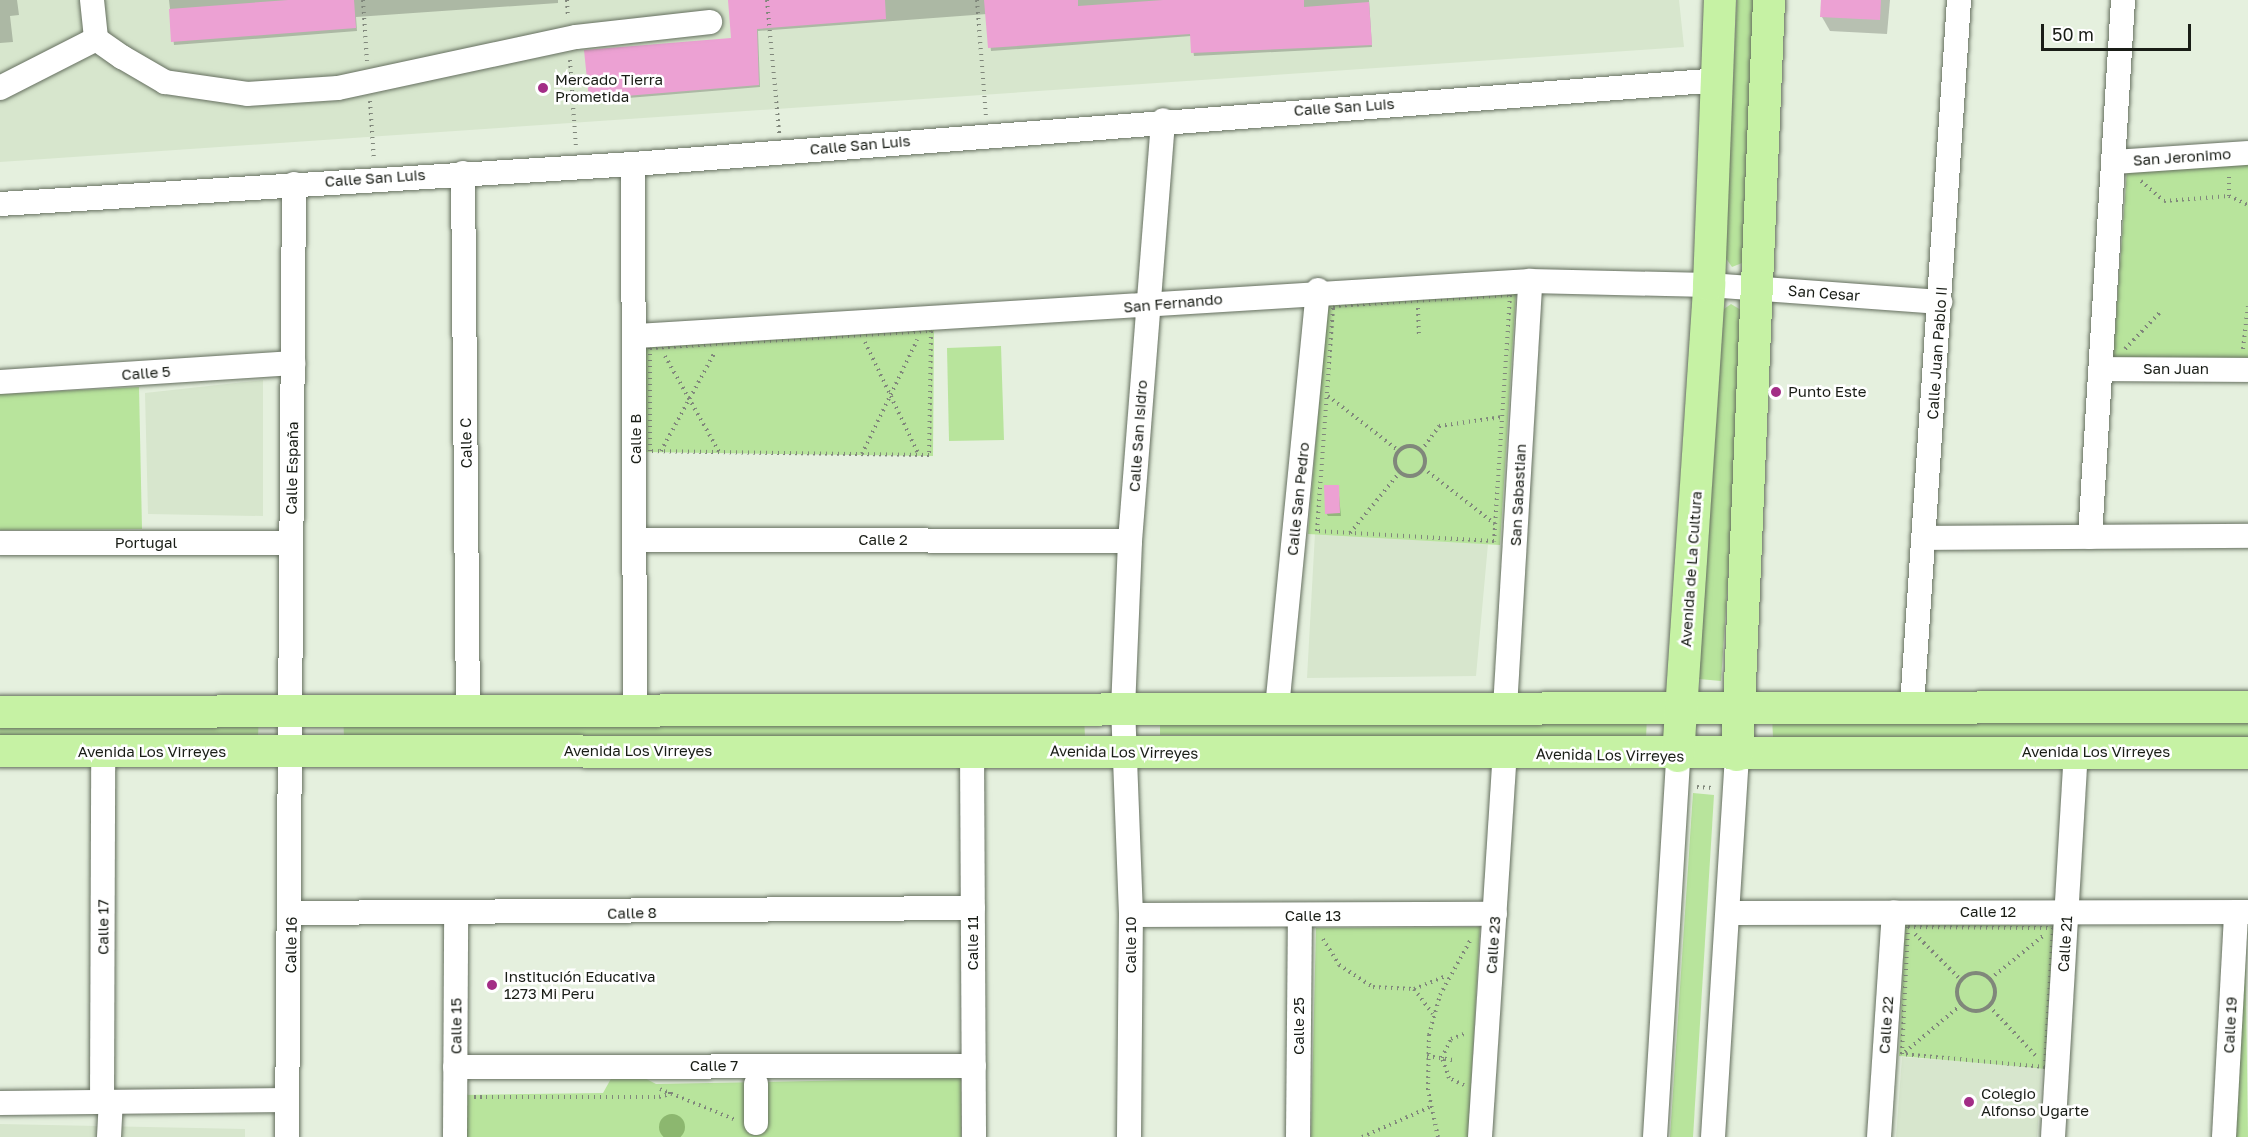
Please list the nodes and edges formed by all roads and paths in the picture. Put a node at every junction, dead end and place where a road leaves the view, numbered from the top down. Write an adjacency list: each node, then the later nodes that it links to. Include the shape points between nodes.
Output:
1 (92, 0): 10 (street)
2 (567, 0): 11 (path)
3 (767, 0): 16 (path)
4 (977, 0): 15 (path)
5 (1720, 0): 12 (main road, Avenida de La Cultura)
6 (1769, 0): 29 (main road)
7 (1959, 0): 32 (street, Calle Juan Pablo II)
8 (2123, 0): 20 (street)
9 (710, 22): 11 (street)
10 (96, 39): 11 (street, via 165,82 248,94 338,88); 13 (street)
11 (569, 39): 19 (path)
12 (1719, 80): 14 (street, Calle San Luis); 28 (main road, Avenida de La Cultura)
13 (0, 88)
14 (1163, 120): 15 (street, Calle San Luis); 33 (street, Calle San Isidro)
15 (988, 134): 16 (street, Calle San Luis)
16 (781, 152): 18 (street, Calle San Luis)
17 (2248, 153): 20 (street, San Jeronimo)
18 (633, 164): 19 (street, Calle San Luis); 39 (street, Calle B)
19 (577, 167): 22 (street, Calle San Luis)
20 (2123, 167): 24 (path, via 2164,201); 46 (street)
21 (2229, 168): 24 (path)
22 (463, 173): 23 (street, Calle San Luis); 80 (street, Calle C)
23 (294, 184): 25 (street, Calle San Luis); 47 (street, Calle España)
24 (2229, 196): 26 (path)
25 (0, 204)
26 (2248, 205)
27 (1530, 281): 28 (street, San Fernando); 30 (street, San Fernando); 75 (street, San Sabastian)
28 (1709, 285): 29 (street, San Cesar); 76 (main road, Avenida de La Cultura)
29 (1756, 289): 32 (street, San Cesar); 72 (main road)
30 (1318, 290): 33 (street, San Fernando); 74 (street, Calle San Pedro)
31 (1418, 301): 37 (path); 49 (path, via 1333,306); 52 (path, via 1510,295)
32 (1940, 302): 66 (street, Calle Juan Pablo II)
33 (1147, 306): 36 (street, San Fernando); 68 (street, Calle San Isidro)
34 (2248, 306): 45 (path)
35 (2161, 311): 46 (path)
36 (926, 325): 39 (street, San Fernando); 50 (path); 59 (path, via 929,455)
37 (1419, 334)
38 (862, 335): 50 (path)
39 (637, 336): 67 (street, Calle B)
40 (2121, 342): 46 (path)
41 (719, 344): 51 (path)
42 (660, 347): 51 (path)
43 (2248, 353): 45 (path)
44 (2131, 354): 46 (path)
45 (2240, 359): 46 (street, San Juan)
46 (2112, 361): 65 (street)
47 (293, 363): 48 (street, Calle 5); 70 (street, Calle España)
48 (0, 382)
49 (1326, 394): 55 (path); 63 (path, via 1317,531)
50 (890, 395): 58 (path); 59 (path)
51 (689, 399): 54 (path); 57 (path)
52 (1502, 417): 56 (path, via 1439,426); 62 (path)
53 (650, 451): 54 (path)
54 (661, 451): 57 (path)
55 (1399, 451): 56 (path, via 1410,446); 61 (path, via 1395,465)
56 (1421, 451): 60 (path)
57 (719, 452): 58 (path)
58 (862, 454): 59 (path)
59 (919, 455)
60 (1424, 468): 61 (path, via 1412,476); 62 (path)
61 (1400, 472): 63 (path)
62 (1496, 525): 63 (path, via 1494,541)
63 (1350, 533)
64 (2248, 536): 65 (street)
65 (2090, 537): 66 (street)
66 (1925, 538): 71 (street, Calle Juan Pablo II)
67 (635, 540): 68 (street, Calle 2); 81 (street, Calle B)
68 (1130, 541): 77 (street, Calle San Isidro)
69 (0, 543): 70 (street, Portugal)
70 (291, 543): 79 (street, Calle España)
71 (1912, 706): 72 (main road); 73 (main road)
72 (1739, 707): 76 (main road); 90 (main road)
73 (2248, 707)
74 (1277, 708): 75 (main road); 77 (main road)
75 (1505, 708): 76 (main road)
76 (1682, 708): 91 (main road, Avenida de La Cultura)
77 (1123, 709): 81 (main road); 87 (street, Calle San Isidro)
78 (0, 712): 79 (main road)
79 (290, 714): 80 (main road); 86 (street, Calle España)
80 (468, 714): 81 (main road)
81 (635, 714)
82 (972, 749): 86 (main road, Avenida Los Virreyes); 87 (main road, Avenida Los Virreyes); 94 (street, Calle 11)
83 (0, 752): 84 (main road, Avenida Los Virreyes)
84 (103, 752): 86 (main road, Avenida Los Virreyes); 135 (street, Calle 17)
85 (2076, 752): 89 (main road, Avenida Los Virreyes); 90 (main road, Avenida Los Virreyes); 103 (street, Calle 21)
86 (288, 753): 96 (street, Calle 16)
87 (1129, 753): 88 (main road, Avenida Los Virreyes); 99 (street, Calle 10)
88 (1505, 753): 91 (main road, Avenida Los Virreyes); 98 (street, Calle 23)
89 (2248, 753)
90 (1737, 755): 91 (main road, Avenida Los Virreyes); 97 (street)
91 (1678, 756): 148 (street, Avenida de La Cultura)
92 (1691, 786): 93 (path)
93 (1714, 788)
94 (973, 908): 100 (street, Calle 8); 122 (street, Calle 11)
95 (2242, 912): 103 (street, Calle 12); 152 (street, Calle 19)
96 (292, 913): 100 (street, Calle 8); 134 (street, Calle 16)
97 (1729, 913): 102 (street, Calle 12); 149 (street)
98 (1494, 914): 101 (street, Calle 13); 147 (street, Calle 23)
99 (1131, 915): 101 (street, Calle 13); 143 (street, Calle 10)
100 (456, 916): 124 (street, Calle 15)
101 (1300, 916): 144 (street, Calle 25)
102 (1901, 920): 103 (street, Calle 12); 103 (path); 109 (path); 118 (street, Calle 22); 118 (path)
103 (2060, 920): 110 (path); 123 (path); 151 (street, Calle 21)
104 (1319, 930): 105 (path); 106 (path); 111 (path, via 1327,949 1355,978 1373,987)
105 (1330, 930)
106 (1318, 953)
107 (1476, 953): 108 (path, via 1477,930)
108 (1448, 975): 111 (path); 114 (path)
109 (1961, 980): 110 (path, via 1972,974); 112 (path)
110 (1990, 980): 113 (path, via 1995,993)
111 (1414, 989): 114 (path)
112 (1962, 1004): 113 (path, via 1974,1011); 118 (path)
113 (1989, 1006): 123 (path)
114 (1434, 1015): 119 (path)
115 (1471, 1021): 116 (path)
116 (1471, 1033): 117 (path); 120 (path, via 1451,1040)
117 (1470, 1043)
118 (1893, 1054): 123 (path); 150 (street, Calle 22)
119 (1427, 1056): 120 (path); 137 (path)
120 (1442, 1058): 121 (path); 128 (path, via 1449,1077)
121 (1453, 1060)
122 (974, 1066): 124 (street, Calle 7); 142 (street, Calle 11)
123 (2045, 1066)
124 (455, 1067): 141 (street, Calle 15)
125 (1468, 1076): 128 (path)
126 (756, 1084): 138 (street)
127 (653, 1086): 130 (path)
128 (1468, 1086): 131 (path)
129 (610, 1087): 133 (path)
130 (670, 1094): 133 (path); 138 (path)
131 (1467, 1096)
132 (467, 1097): 133 (path)
133 (604, 1097)
134 (287, 1100): 135 (street); 140 (street, Calle 16)
135 (107, 1102): 136 (street); 139 (street, Calle 17)
136 (0, 1103)
137 (1430, 1107): 145 (path); 146 (path)
138 (756, 1123)
139 (109, 1137)
140 (287, 1137)
141 (455, 1137)
142 (974, 1137)
143 (1130, 1137)
144 (1298, 1137)
145 (1362, 1137)
146 (1438, 1137)
147 (1480, 1137)
148 (1655, 1137)
149 (1713, 1137)
150 (1879, 1137)
151 (2053, 1137)
152 (2224, 1137)

